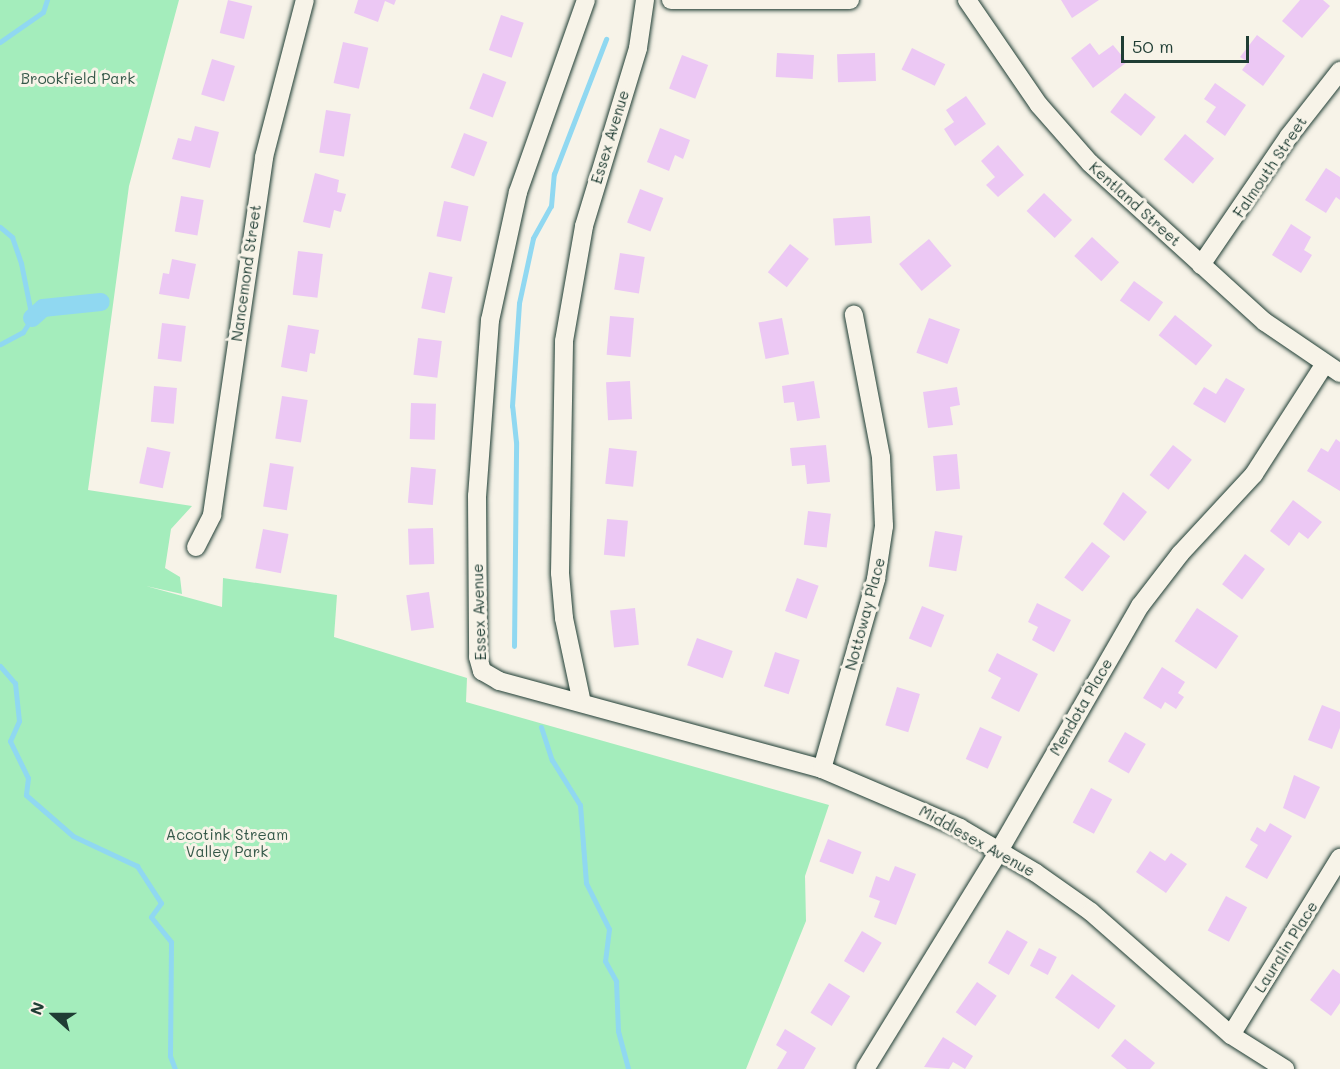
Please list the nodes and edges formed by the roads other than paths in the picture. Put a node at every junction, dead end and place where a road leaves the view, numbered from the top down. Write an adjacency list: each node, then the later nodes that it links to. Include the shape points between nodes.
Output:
1 (305, 0): 11 (street, Nancemond Street, via 264,157 212,515)
2 (586, 0): 12 (street, Essex Avenue, via 542,114 501,257 482,396 477,496 478,657 482,671 499,681)
3 (645, 0): 12 (street, Essex Avenue, via 638,48 584,226 564,341 560,573 564,618)
4 (671, 0): 5 (street)
5 (850, 0)
6 (967, 0): 8 (street, Kentland Street, via 1060,132)
7 (1340, 71): 8 (street, Falmouth Street, via 1289,136)
8 (1201, 265): 10 (street, Kentland Street, via 1265,322)
9 (854, 315): 13 (street, Nottoway Place, via 881,457 884,525 876,579)
10 (1332, 369): 14 (street, Mendota Place, via 1254,474 1180,554 1140,606)
11 (196, 547)
12 (582, 703): 13 (street, Middlesex Avenue)
13 (822, 769): 14 (street, Middlesex Avenue, via 912,804)
14 (999, 851): 16 (street, Middlesex Avenue, via 1091,912); 17 (street, Mendota Place)
15 (1340, 858): 16 (street, Lauralin Place)
16 (1231, 1035): 18 (street, Middlesex Avenue)
17 (865, 1069)
18 (1285, 1069)

